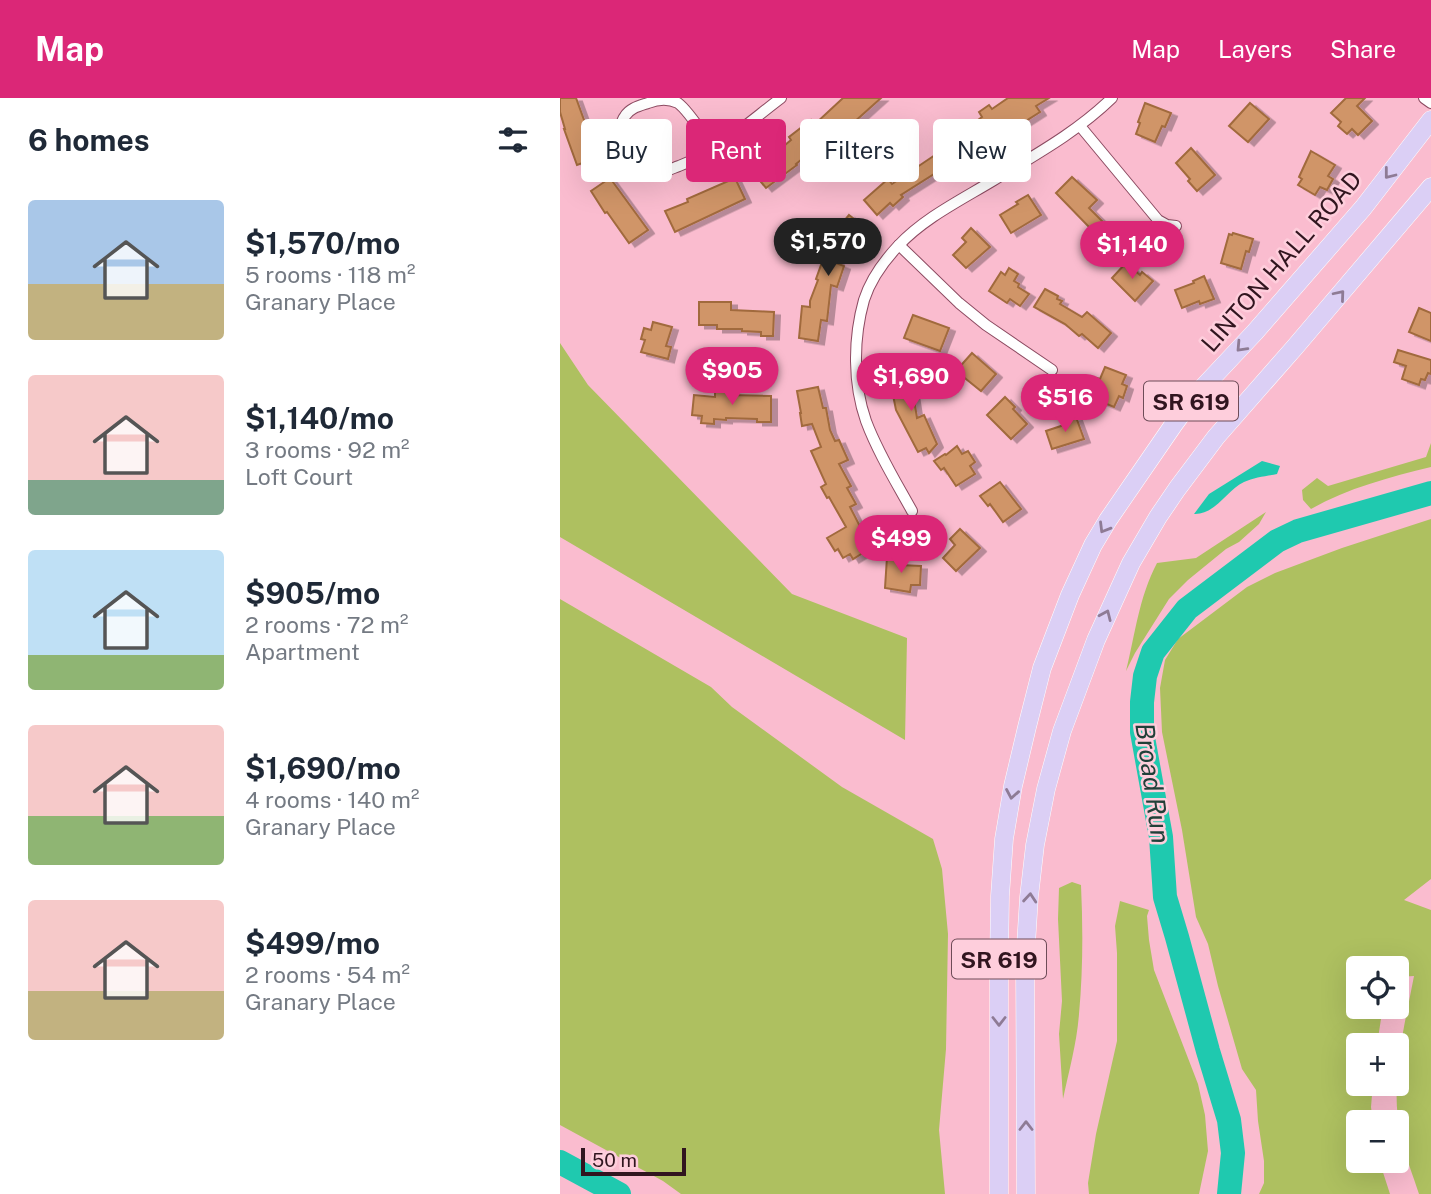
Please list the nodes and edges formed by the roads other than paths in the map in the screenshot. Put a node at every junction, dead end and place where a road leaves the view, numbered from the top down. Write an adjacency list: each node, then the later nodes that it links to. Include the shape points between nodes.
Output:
1 (781, 98): 5 (street)
2 (1112, 98): 7 (street)
3 (1424, 98): 4 (street)
4 (1431, 103)
5 (754, 119)
6 (1431, 120): 14 (main road, LINTON HALL ROAD / SR 619, one-way to 14, via 1363,208 1181,415 1108,520 1070,595 1042,668 1004,839)
7 (1080, 126): 10 (street, via 1158,220); 11 (street, via 947,208)
8 (715, 149): 8 (street, via 656,172 643,166 623,136 622,121 633,108 669,99 682,106)
9 (1431, 187): 15 (main road, SR 619, one-way to 9, via 1025,961 1035,845 1062,731 1096,640 1131,563 1177,489)
10 (1177, 226)
11 (899, 246): 12 (street, via 986,325); 13 (street, via 874,278 865,299 857,380 876,446)
12 (1052, 370)
13 (912, 512)
14 (999, 1194)
15 (1026, 1194)

